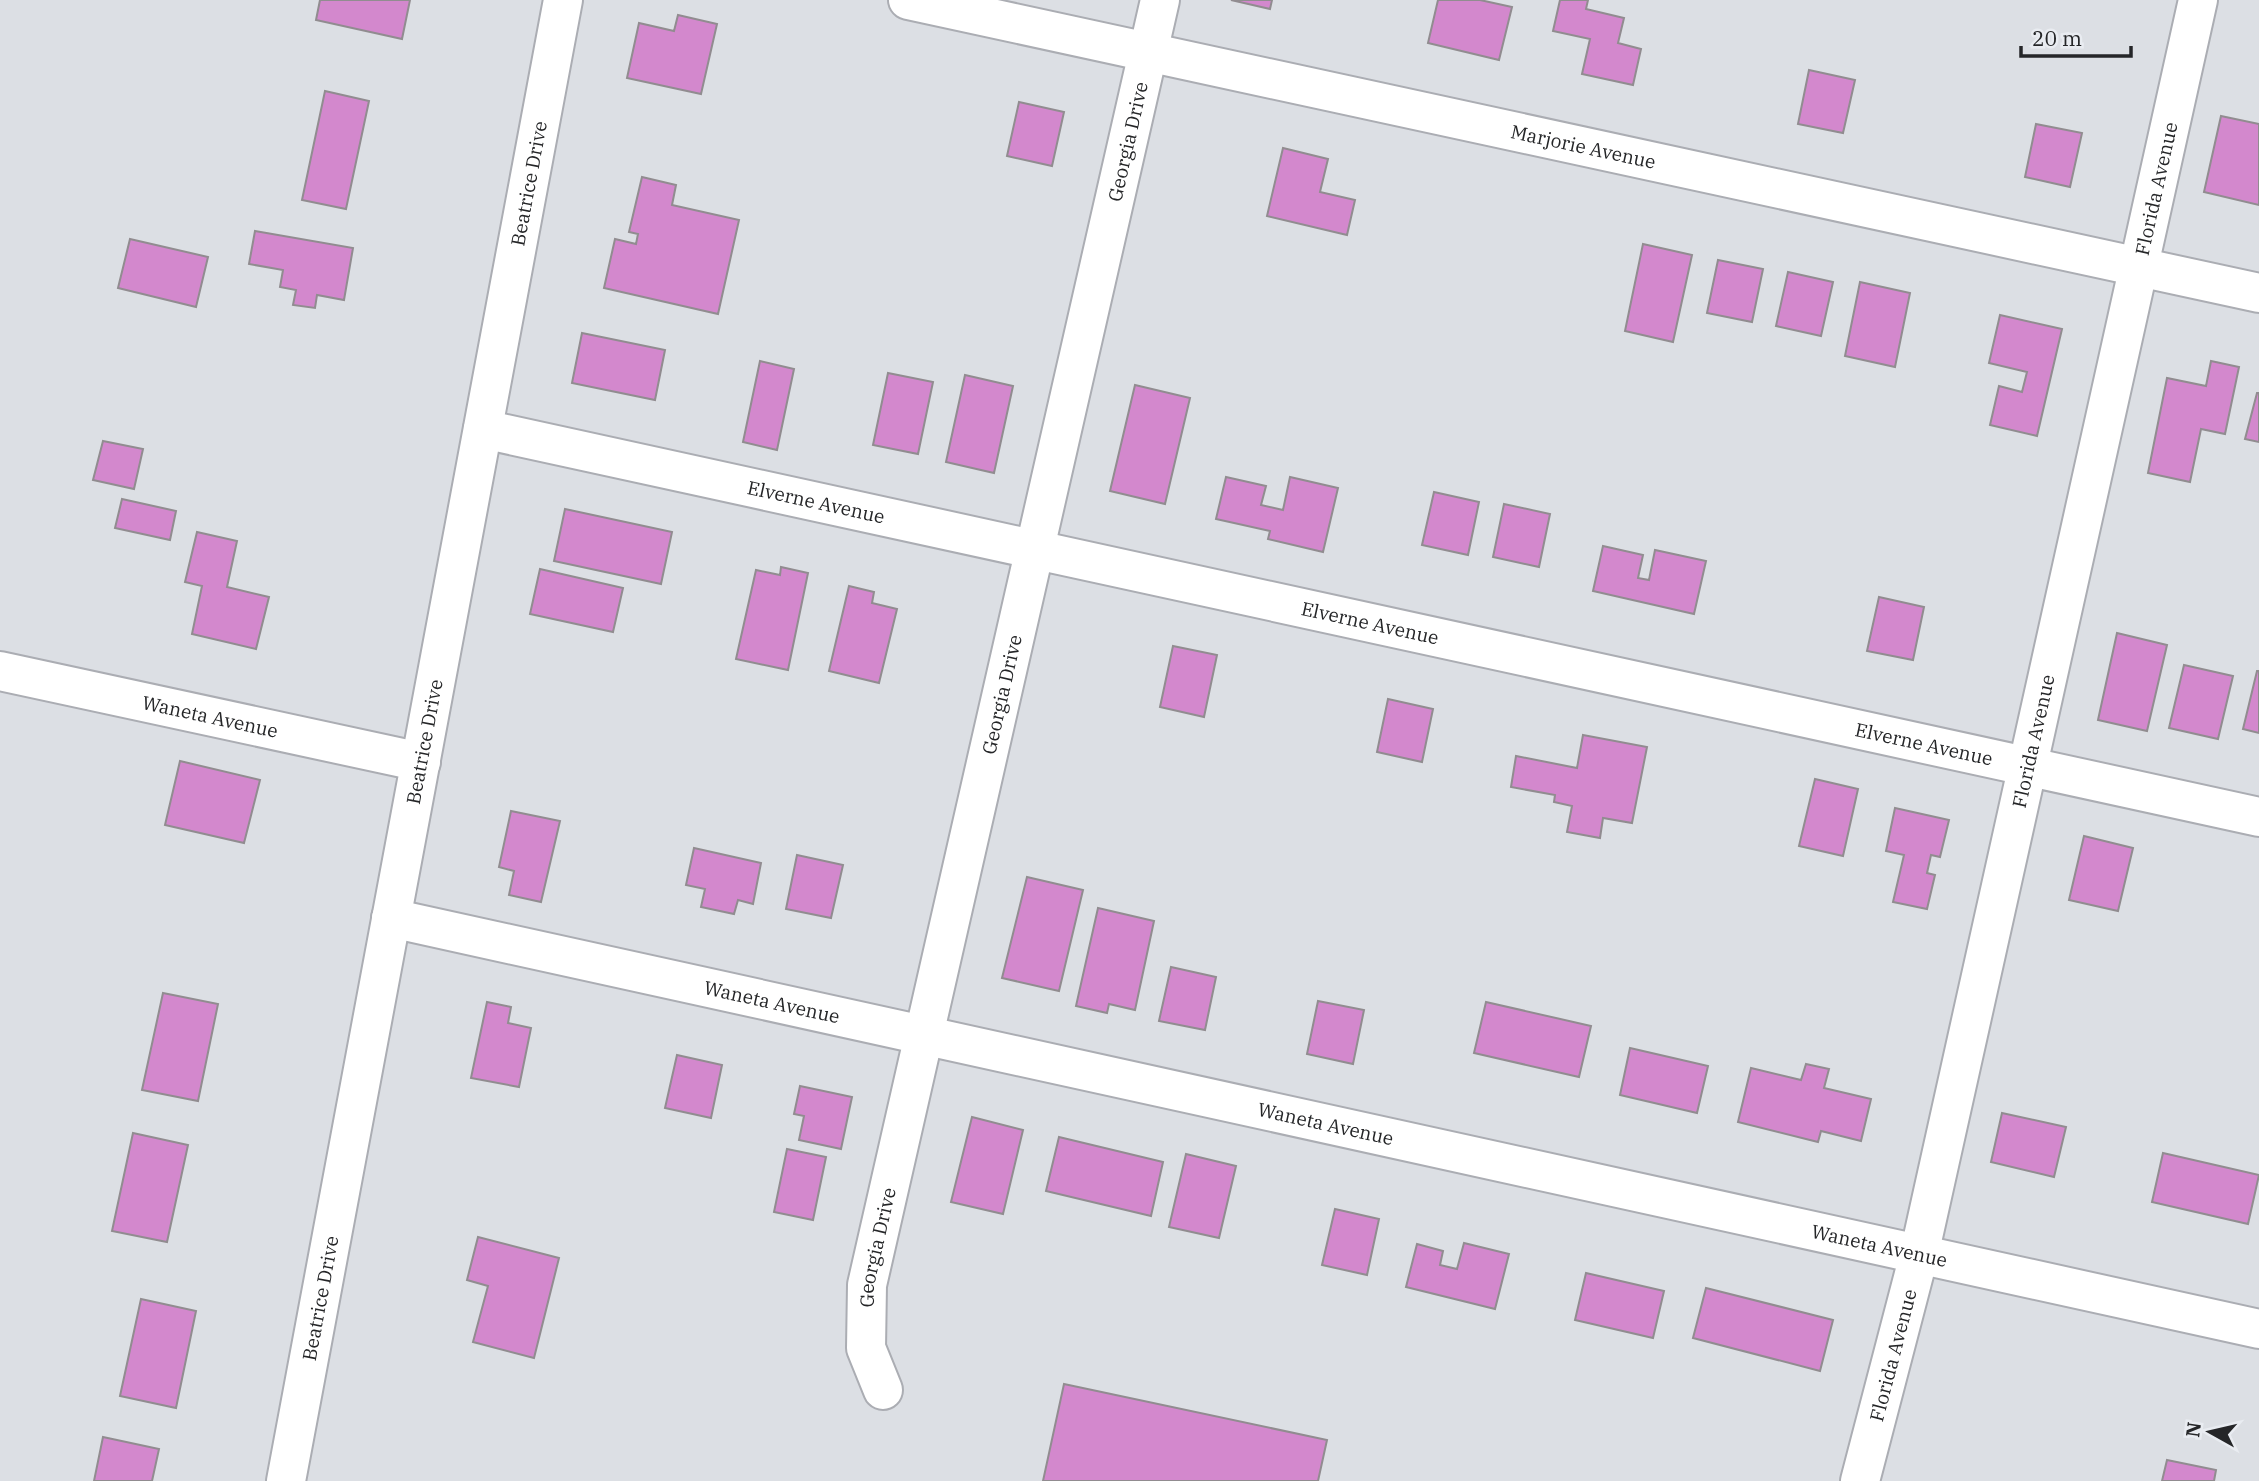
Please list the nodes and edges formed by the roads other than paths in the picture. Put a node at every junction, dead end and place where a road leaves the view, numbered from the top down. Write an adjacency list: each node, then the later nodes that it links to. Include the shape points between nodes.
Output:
1 (564, 0): 8 (street, Beatrice Drive)
2 (908, 0): 5 (street, Marjorie Avenue)
3 (1160, 0): 5 (street, Georgia Drive)
4 (2198, 0): 6 (street, Florida Avenue)
5 (1148, 52): 6 (street, Marjorie Avenue); 9 (street, Georgia Drive)
6 (2139, 267): 7 (street, Marjorie Avenue); 12 (street, Florida Avenue)
7 (2259, 293)
8 (483, 429): 9 (street, Elverne Avenue); 11 (street, Beatrice Drive)
9 (1034, 549): 12 (street, Elverne Avenue); 15 (street, Georgia Drive)
10 (0, 671): 11 (street, Waneta Avenue)
11 (421, 762): 14 (street, Beatrice Drive)
12 (2028, 766): 13 (street, Elverne Avenue); 16 (street, Florida Avenue)
13 (2259, 817)
14 (391, 918): 15 (street, Waneta Avenue); 19 (street, Beatrice Drive)
15 (923, 1036): 16 (street, Waneta Avenue); 18 (street, Georgia Drive, via 867,1285 866,1348)
16 (1919, 1255): 17 (street, Waneta Avenue); 20 (street, Florida Avenue)
17 (2259, 1329)
18 (883, 1390)
19 (286, 1481)
20 (1860, 1481)

